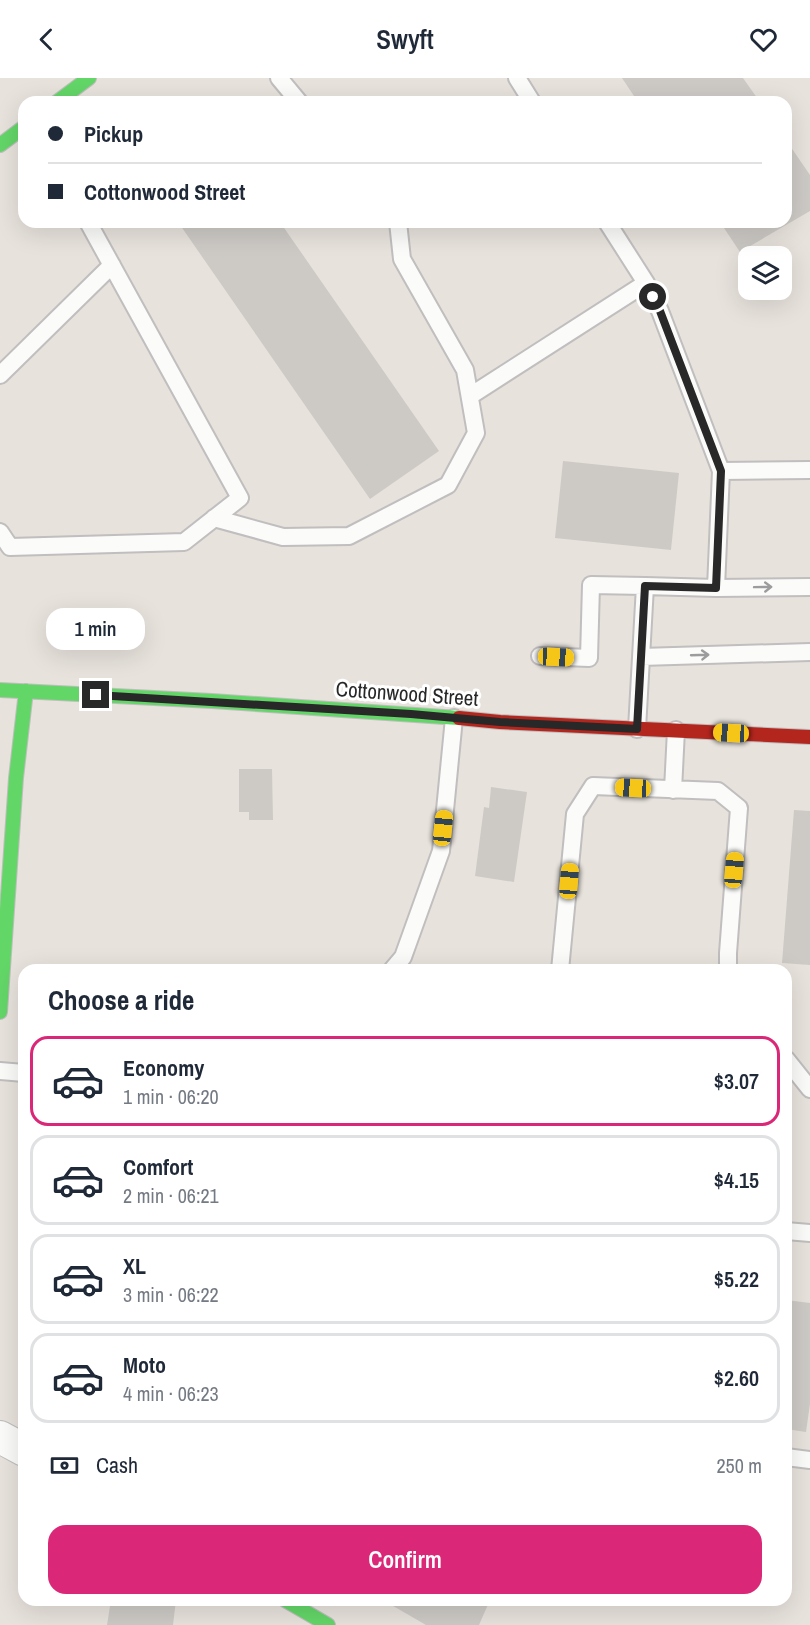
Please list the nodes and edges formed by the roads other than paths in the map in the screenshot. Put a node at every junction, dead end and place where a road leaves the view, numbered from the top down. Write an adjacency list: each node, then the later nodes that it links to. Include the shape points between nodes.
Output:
1 (89, 78): 4 (street)
2 (279, 78): 5 (lane)
3 (517, 78): 6 (lane)
4 (65, 96)
5 (294, 96)
6 (528, 96)
7 (18, 132): 8 (street)
8 (0, 145)
9 (91, 228): 12 (lane)
10 (399, 228): 15 (lane, via 402,259 465,370)
11 (611, 228): 13 (lane)
12 (112, 265): 14 (lane); 18 (lane, via 240,498)
13 (646, 283): 15 (lane); 17 (lane)
14 (0, 375)
15 (470, 396): 18 (lane, via 476,433 448,485 349,536 282,537)
16 (810, 470): 17 (lane)
17 (721, 471): 22 (lane)
18 (214, 518): 19 (lane, via 184,542 10,547)
19 (0, 532)
20 (645, 586): 22 (lane); 24 (lane, via 591,585 589,658); 25 (lane)
21 (810, 586): 22 (lane, one-way to 21)
22 (716, 588)
23 (810, 652): 25 (lane, one-way to 23)
24 (540, 656)
25 (641, 657): 29 (lane)
26 (0, 690): 27 (street, Cottonwood Street)
27 (26, 691): 28 (street, Cottonwood Street); 36 (street)
28 (454, 718): 29 (street, Cottonwood Street); 33 (lane, via 441,851)
29 (637, 729): 30 (street, Cottonwood Street)
30 (676, 730): 31 (street, Cottonwood Street); 32 (lane)
31 (810, 737)
32 (673, 790): 34 (lane, via 593,786 575,814); 35 (lane, via 718,790 739,808)
33 (397, 964)
34 (561, 964)
35 (728, 964)
36 (0, 1012)
37 (792, 1066): 40 (lane)
38 (0, 1071): 39 (lane)
39 (18, 1072)
40 (810, 1089)
41 (792, 1232): 42 (lane)
42 (810, 1233)
43 (0, 1437): 44 (street)
44 (18, 1447)
45 (792, 1458): 46 (lane)
46 (810, 1460)
47 (295, 1606): 48 (street)
48 (328, 1625)

